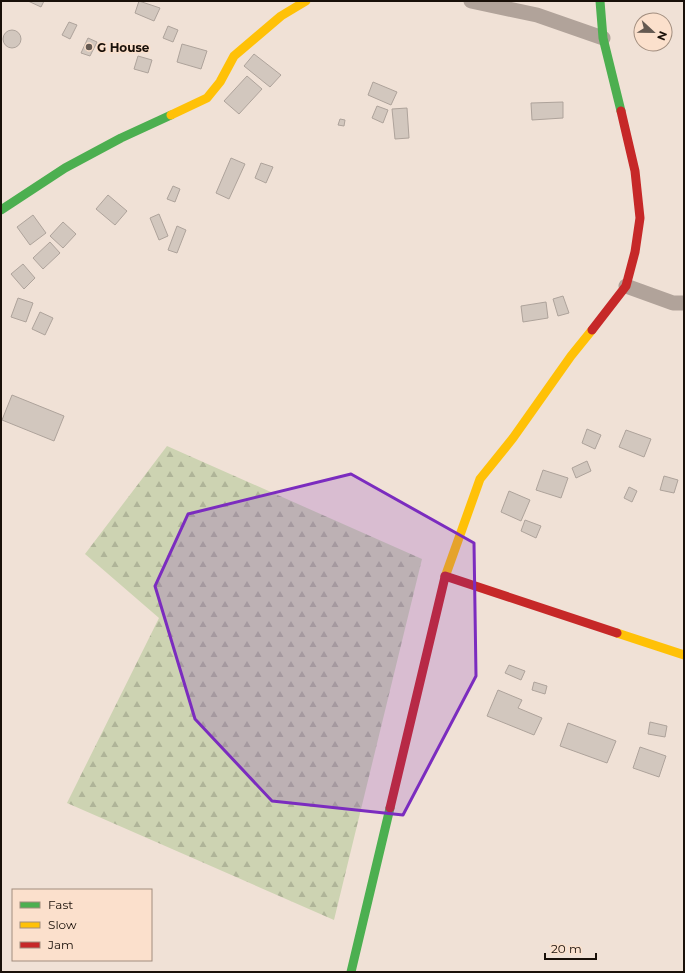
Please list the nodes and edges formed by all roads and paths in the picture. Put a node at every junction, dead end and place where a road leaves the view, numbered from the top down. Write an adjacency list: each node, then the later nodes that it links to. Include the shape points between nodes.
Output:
1 (306, 1): 5 (street, via 281,16 234,56 220,82 206,98 65,168)
2 (471, 1): 4 (street, via 537,15)
3 (600, 1): 4 (street)
4 (603, 38): 6 (street, via 635,171 640,218)
5 (1, 210)
6 (626, 286): 7 (street, via 673,303); 8 (street, via 480,479)
7 (684, 303)
8 (445, 576): 9 (street); 10 (street)
9 (684, 655)
10 (351, 972)

